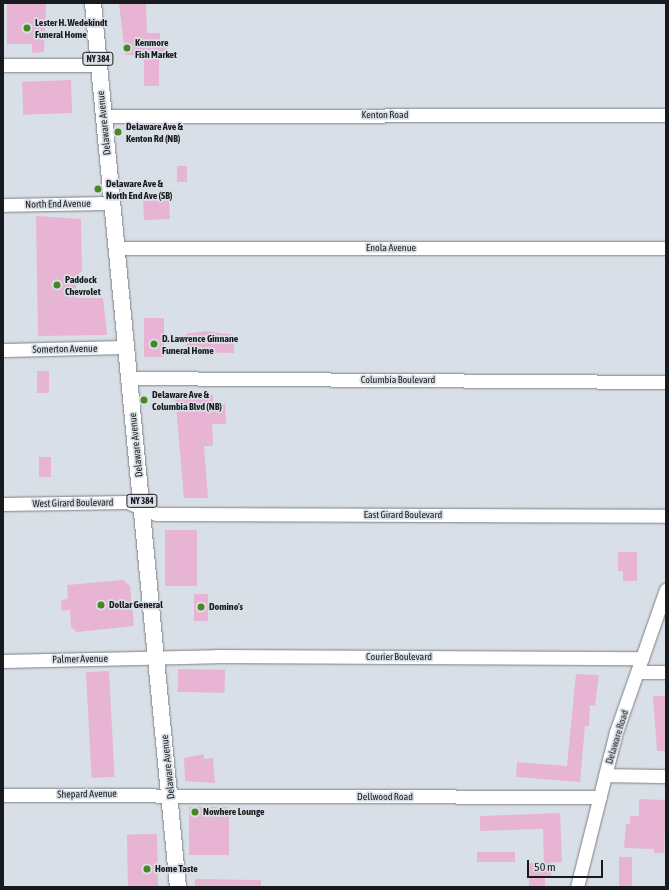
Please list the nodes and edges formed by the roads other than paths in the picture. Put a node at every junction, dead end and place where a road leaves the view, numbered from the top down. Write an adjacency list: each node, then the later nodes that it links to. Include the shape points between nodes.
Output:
1 (92, 3): 2 (main road, Delaware Avenue / NY 384)
2 (99, 65): 3 (street); 5 (main road, Delaware Avenue / NY 384)
3 (3, 66)
4 (666, 115): 5 (street, Kenton Road)
5 (104, 116): 6 (main road, Delaware Avenue / NY 384)
6 (112, 203): 7 (street, North End Avenue); 8 (main road, Delaware Avenue / NY 384)
7 (3, 205)
8 (117, 248): 9 (street, Enola Avenue); 10 (main road, Delaware Avenue / NY 384)
9 (666, 248)
10 (126, 348): 11 (street, Somerton Avenue); 12 (main road, Delaware Avenue / NY 384)
11 (3, 350)
12 (129, 378): 13 (street, Columbia Boulevard); 15 (main road, Delaware Avenue / NY 384)
13 (666, 382)
14 (3, 504): 15 (street, West Girard Boulevard, via 127,502)
15 (142, 508): 16 (street, East Girard Boulevard, via 172,514); 18 (main road, Delaware Avenue / NY 384)
16 (666, 516)
17 (666, 589): 19 (street, Delaware Road)
18 (157, 657): 19 (street, Courier Boulevard); 20 (street, Palmer Avenue); 25 (main road, Delaware Avenue / NY 384)
19 (642, 658): 21 (street, Delaware Road)
20 (3, 660)
21 (638, 672): 22 (street); 23 (street, Delaware Road)
22 (666, 672)
23 (606, 775): 24 (street); 27 (street, Delaware Road)
24 (666, 776)
25 (170, 793): 26 (street, Shepard Avenue); 27 (street, Dellwood Road, via 189,797); 28 (main road, Delaware Avenue / NY 384)
26 (3, 795)
27 (600, 797): 29 (street, Delaware Road)
28 (178, 887)
29 (577, 887)

